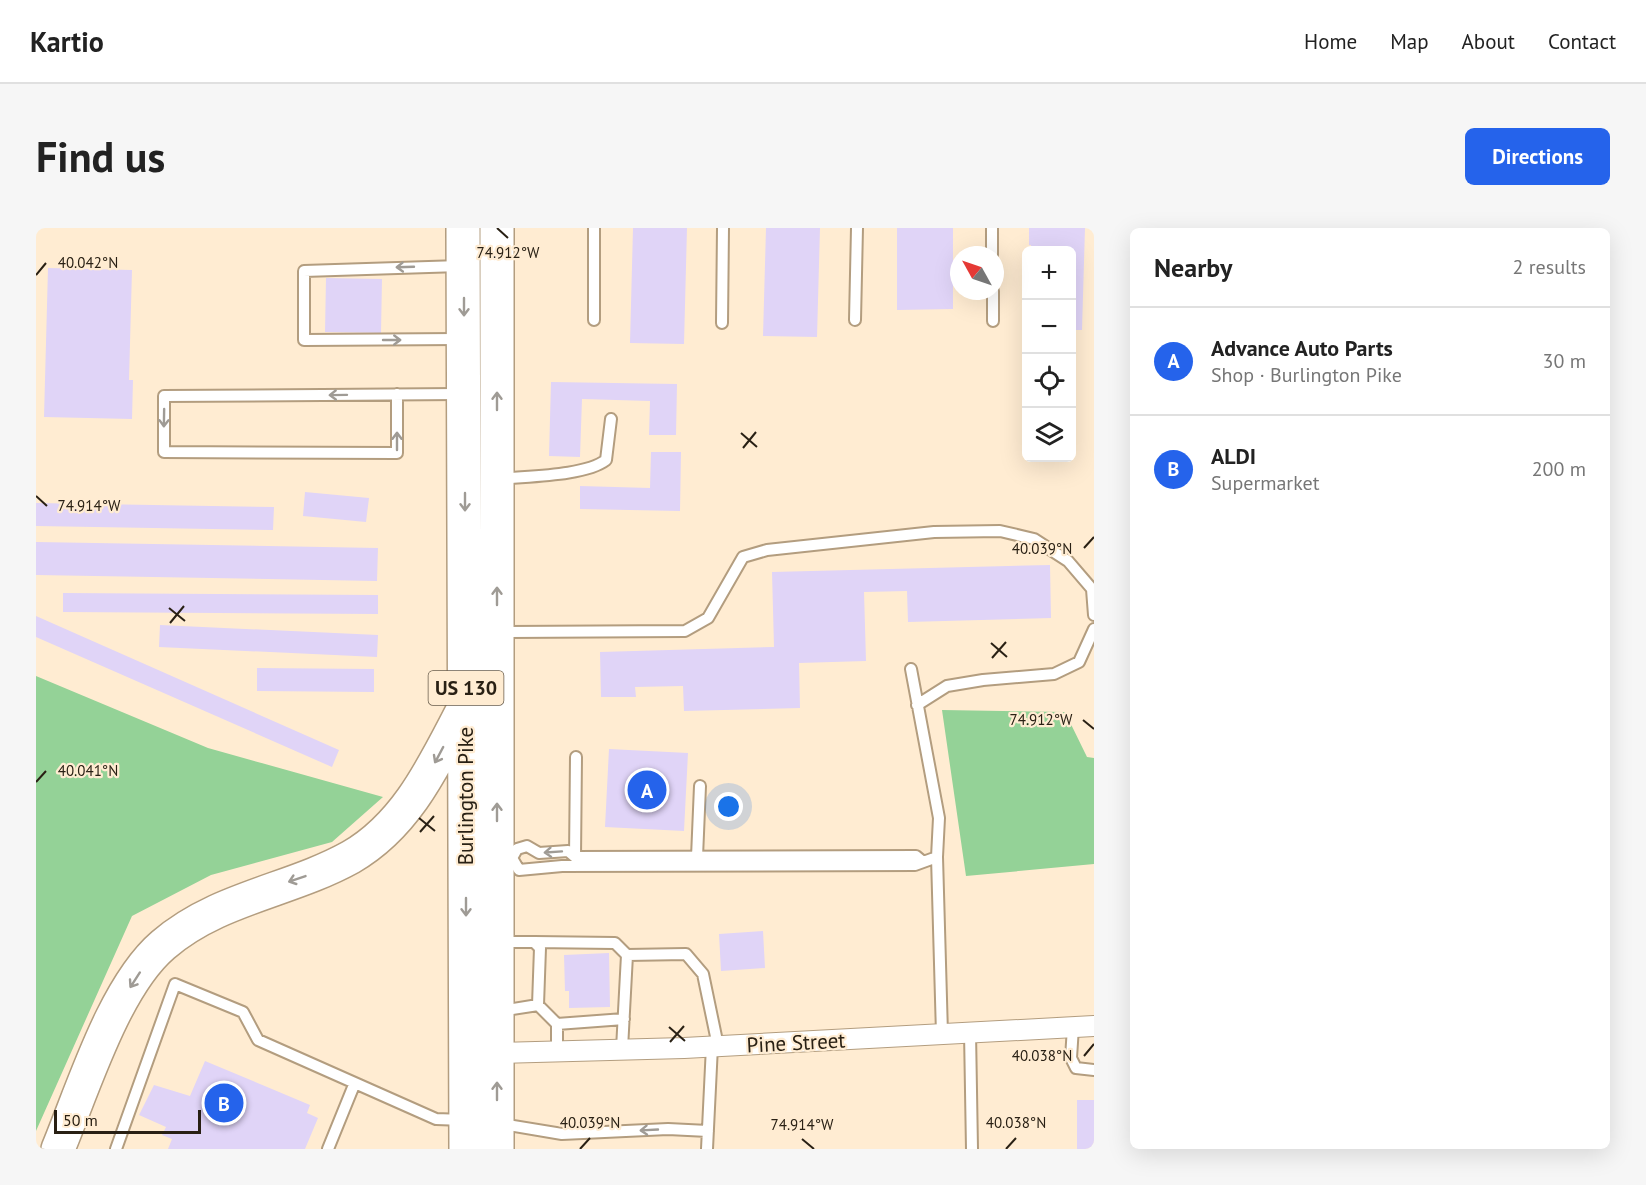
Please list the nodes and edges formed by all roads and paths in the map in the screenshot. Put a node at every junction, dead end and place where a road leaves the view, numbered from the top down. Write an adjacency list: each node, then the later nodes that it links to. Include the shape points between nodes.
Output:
1 (463, 228): 8 (highway, Burlington Pike / US 130)
2 (497, 228): 18 (highway, Burlington Pike / US 130, one-way to 2)
3 (594, 228): 10 (lane)
4 (723, 228): 13 (lane)
5 (857, 228): 11 (lane)
6 (992, 228): 7 (lane)
7 (992, 246)
8 (464, 266): 14 (highway, Burlington Pike / US 130, one-way to 14); 14 (lane, one-way to 14, via 304,271 304,340)
9 (993, 300): 12 (lane)
10 (594, 320)
11 (855, 320)
12 (993, 321)
13 (722, 323)
14 (464, 339): 16 (highway, Burlington Pike / US 130)
15 (397, 394): 15 (lane, one-way to 15, via 164,396 164,452 397,453); 16 (lane)
16 (465, 394): 23 (highway, Burlington Pike / US 130, one-way to 23)
17 (610, 418): 18 (lane, via 606,460 602,464)
18 (497, 480): 21 (highway, Burlington Pike / US 130, one-way to 18)
19 (1094, 615): 21 (lane, via 1092,589 1068,561 1034,539 1000,531 934,532 767,550 743,557 708,618 685,631)
20 (1094, 629): 24 (lane, via 1079,662 1054,674 947,686)
21 (497, 632): 30 (highway, Burlington Pike / US 130, one-way to 21)
22 (911, 669): 24 (lane)
23 (466, 703): 50 (highway, Burlington Pike / US 130, one-way to 50); 52 (highway, one-way to 52, via 409,806 382,834 351,857 187,926 161,946 123,998)
24 (917, 705): 29 (lane, via 939,818)
25 (576, 757): 27 (lane)
26 (700, 786): 28 (lane)
27 (575, 857): 28 (lane); 30 (lane, one-way to 30, via 568,851 539,853 527,846)
28 (697, 857): 31 (lane, via 916,856)
29 (937, 857): 31 (lane); 42 (lane)
30 (504, 858): 31 (lane, via 519,870 562,866 915,865); 33 (highway, Burlington Pike / US 130)
31 (922, 861)
32 (534, 942): 33 (lane); 34 (lane, via 615,943); 35 (lane, via 540,948)
33 (497, 943): 36 (highway, Burlington Pike / US 130)
34 (627, 955): 37 (lane); 43 (lane, via 686,954 703,974)
35 (538, 1005): 36 (lane); 38 (lane)
36 (497, 1012): 46 (highway, Burlington Pike / US 130)
37 (624, 1019): 38 (lane); 44 (lane)
38 (557, 1024): 45 (lane)
39 (1094, 1026): 40 (street, Pine Street)
40 (1073, 1027): 41 (street, Pine Street); 47 (lane, via 1071,1058 1076,1068)
41 (970, 1032): 42 (street, Pine Street); 55 (lane)
42 (942, 1034): 43 (street, Pine Street)
43 (715, 1046): 44 (street, Pine Street); 49 (lane)
44 (622, 1049): 45 (street, Pine Street)
45 (557, 1051): 46 (street, Pine Street)
46 (497, 1053): 50 (highway, Burlington Pike / US 130, one-way to 46)
47 (1094, 1070)
48 (354, 1085): 50 (lane); 51 (lane); 53 (lane, via 258,1040 243,1012 175,984)
49 (708, 1131): 50 (lane, one-way to 50); 54 (lane)
50 (481, 1135)
51 (329, 1148)
52 (58, 1149)
53 (116, 1149)
54 (707, 1149)
55 (972, 1149)

